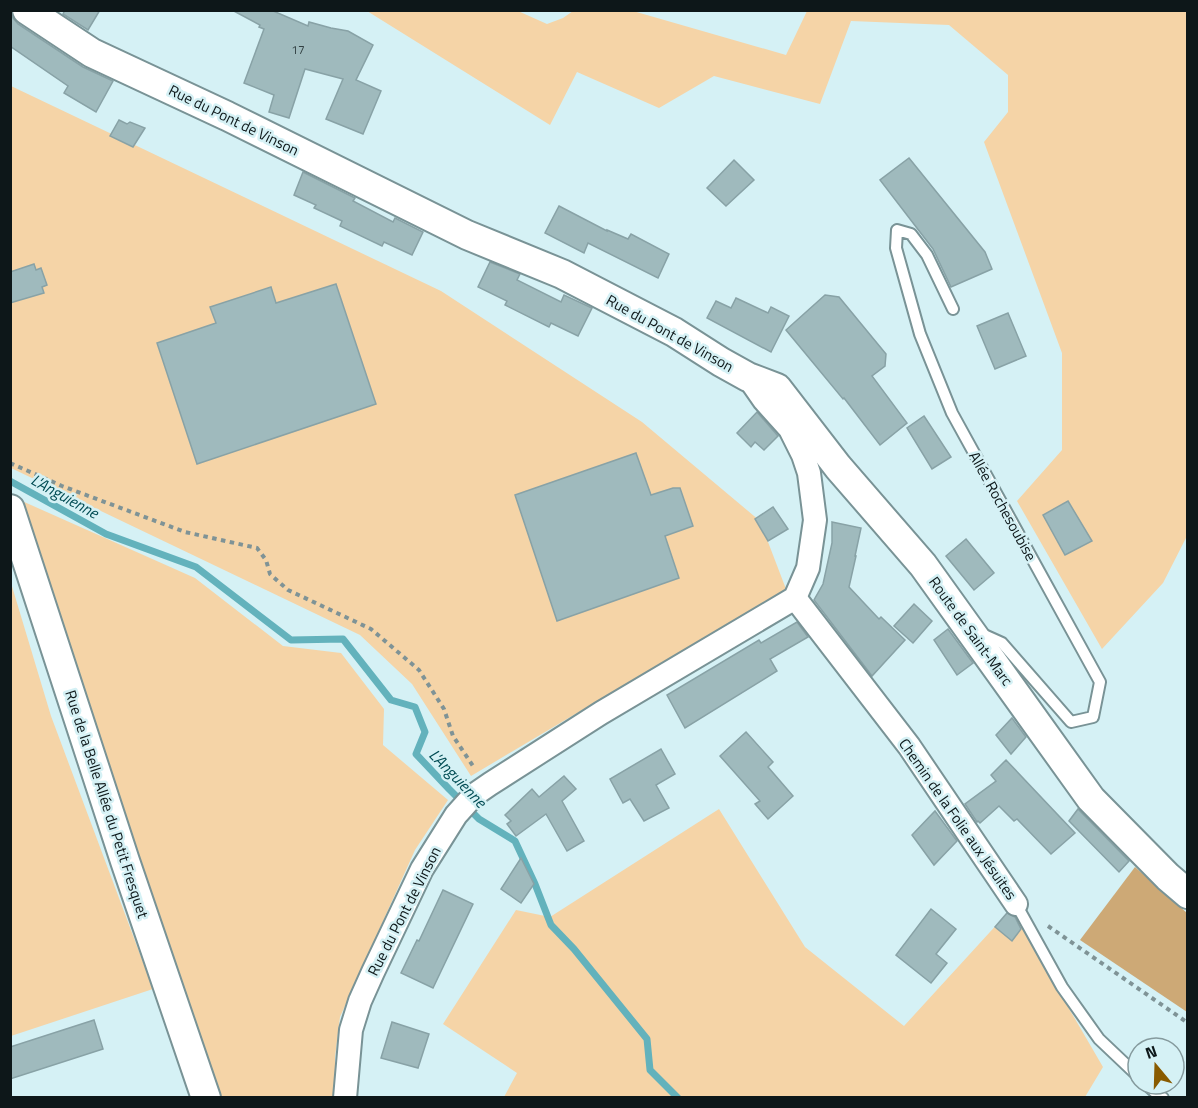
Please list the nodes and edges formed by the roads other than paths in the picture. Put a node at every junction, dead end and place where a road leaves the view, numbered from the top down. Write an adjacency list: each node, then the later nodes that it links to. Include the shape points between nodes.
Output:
1 (27, 10): 3 (street, Rue du Pont de Vinson, via 92,53 467,235 562,274 674,332)
2 (953, 309): 6 (lane, Allée Rochesoubise, via 927,255 911,234 897,230 896,248 920,334 952,413 1100,682 1093,717 1071,722 1002,643)
3 (748, 377): 5 (street, Rue du Pont de Vinson, via 790,429 809,473 815,520 808,568); 6 (street, Route de Saint-Marc, via 777,388 838,467 923,565)
4 (10, 509): 10 (street, Rue de la Belle Allée du Petit Fresquet)
5 (795, 598): 8 (street, Chemin de la Folie aux Jésuites, via 909,746); 11 (street, Rue du Pont de Vinson, via 601,712 482,790 456,815 422,869 360,1001 351,1030)
6 (969, 629): 7 (street, Route de Saint-Marc, via 1092,799)
7 (1188, 894)
8 (1016, 904): 9 (lane, via 1062,987 1099,1039)
9 (1126, 1065)
10 (206, 1098)
11 (345, 1098)

